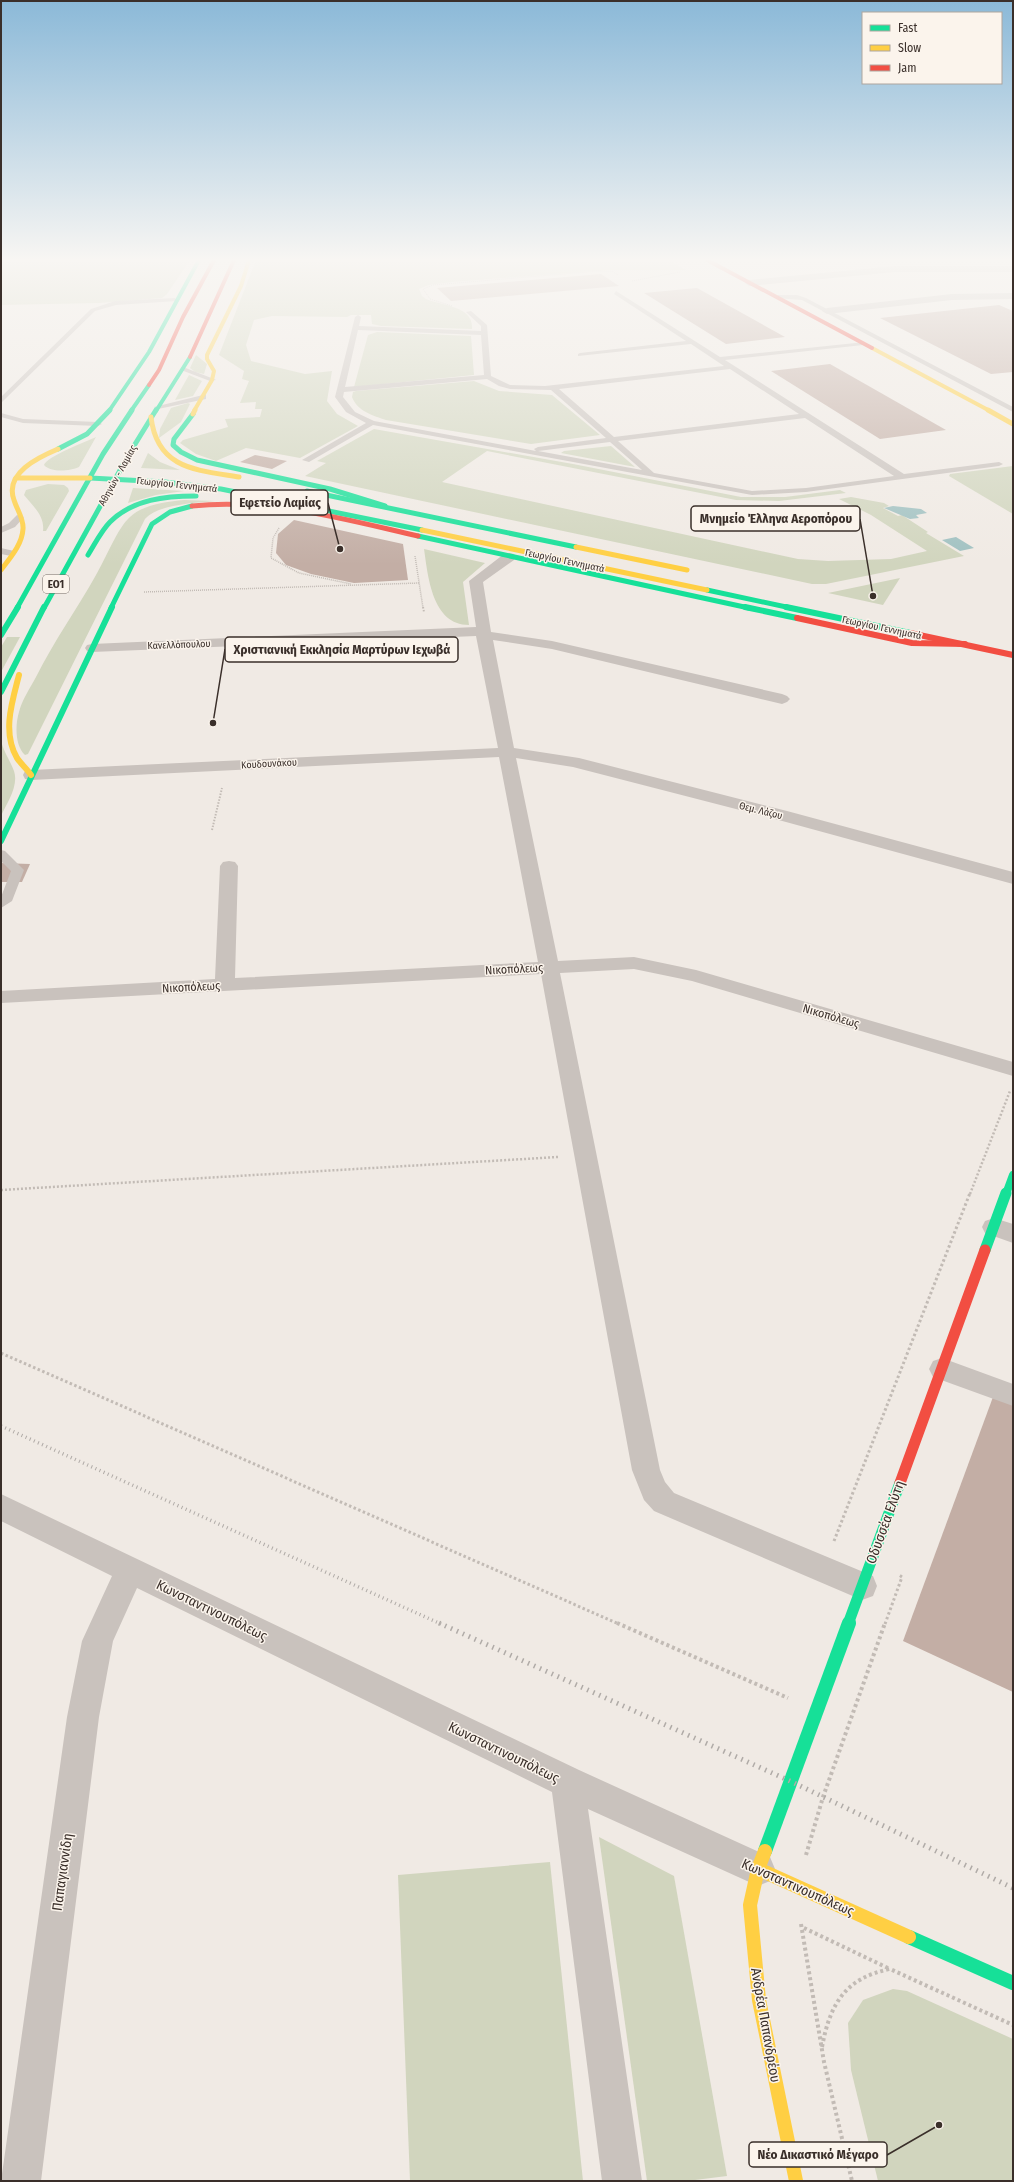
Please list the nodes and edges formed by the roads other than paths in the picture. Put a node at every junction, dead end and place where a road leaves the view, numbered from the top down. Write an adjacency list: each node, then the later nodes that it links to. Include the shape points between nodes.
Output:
1 (41, 362): 18 (lane)
2 (141, 362): 25 (street, via 130,381)
3 (163, 362): 32 (street, Αθηνών - Λαμίας / ΕΟ1)
4 (187, 362): 12 (street, Αθηνών - Λαμίας / ΕΟ1)
5 (209, 362): 14 (street, via 214,371)
6 (347, 362): 16 (lane)
7 (487, 362): 13 (lane)
8 (723, 362): 11 (lane)
9 (898, 362): 26 (street)
10 (922, 362): 20 (lane)
11 (730, 367): 15 (lane); 22 (lane)
12 (183, 370): 14 (lane); 19 (street, Αθηνών - Λαμίας / ΕΟ1)
13 (488, 377): 15 (lane, via 495,382 513,387); 16 (lane)
14 (212, 380): 17 (street)
15 (553, 388): 27 (lane)
16 (340, 390): 24 (lane, via 339,397 344,408)
17 (202, 397): 19 (lane); 37 (street, via 197,409 174,439 173,445 181,452 217,465 330,489)
18 (1, 401)
19 (158, 407): 23 (street, Αθηνών - Λαμίας / ΕΟ1)
20 (1013, 410)
21 (1, 414): 25 (lane, via 23,420)
22 (807, 415): 27 (lane); 35 (lane)
23 (151, 417): 33 (street, Αθηνών - Λαμίας / ΕΟ1); 36 (street, via 157,443 162,452 174,460)
24 (372, 423): 28 (lane); 29 (lane)
25 (98, 424): 31 (street, via 83,436 38,458)
26 (1013, 424)
27 (613, 439): 28 (lane); 34 (lane)
28 (525, 450): 34 (lane)
29 (306, 460)
30 (999, 464): 35 (lane)
31 (18, 475): 32 (street); 39 (street, via 12,492)
32 (92, 475): 33 (street); 50 (street, Αθηνών - Λαμίας / ΕΟ1)
33 (117, 475): 36 (street, Γεωργίου Γεννηματά, via 175,473); 38 (street, Γεωργίου Γεννηματά, via 206,486); 48 (street, Αθηνών - Λαμίας / ΕΟ1)
34 (652, 475): 35 (lane, via 752,493 806,490)
35 (902, 477)
36 (263, 482): 37 (street, Γεωργίου Γεννηματά)
37 (385, 506): 46 (street, Γεωργίου Γεννηματά)
38 (298, 507): 43 (street, via 412,536); 44 (street, via 202,496 147,501 110,522); 51 (street, Γεωργίου Γεννηματά); 53 (street, via 213,505 182,508 162,514 152,524)
39 (20, 517): 40 (lane, via 12,525); 42 (street, via 22,534)
40 (1, 530)
41 (1, 551): 42 (lane)
42 (11, 553): 45 (street)
43 (510, 557): 49 (street, via 476,581); 51 (street, via 912,643)
44 (84, 563)
45 (1, 570)
46 (695, 572)
47 (59, 602): 48 (street)
48 (37, 619): 52 (street, Αθηνών - Λαμίας / ΕΟ1)
49 (483, 634): 53 (street, Κανελλόπουλου, via 427,634); 56 (street, Κανελλόπουλου, via 552,645); 57 (street)
50 (1, 635)
51 (965, 644): 54 (street, Γεωργίου Γεννηματά)
52 (24, 646): 55 (street, Αθηνών - Λαμίας / ΕΟ1); 58 (street, via 9,710 8,729 10,746)
53 (92, 648): 58 (street)
54 (1013, 655)
55 (1, 692)
56 (782, 699)
57 (507, 752): 58 (street, Κουδουνάκου); 62 (street, Θεμ. Λάζου, via 572,762); 64 (street)
58 (31, 775): 59 (street)
59 (1, 841)
60 (1, 854): 63 (lane, via 18,870 6,901)
61 (229, 866): 65 (street)
62 (1013, 878)
63 (1, 904)
64 (549, 967): 65 (street, Νικοπόλεως); 67 (street, Νικοπόλεως, via 634,963 653,965); 74 (street, via 646,1470 654,1492 664,1502)
65 (225, 985): 66 (street, Νικοπόλεως)
66 (1, 997)
67 (1013, 1069)
68 (1013, 1175): 69 (street, Οδυσσέα Ελύτη)
69 (1003, 1231): 70 (street, Οδυσσέα Ελύτη)
70 (942, 1368): 71 (street); 74 (street, Οδυσσέα Ελύτη)
71 (1013, 1395)
72 (1, 1507): 73 (street, Κωνσταντινουπόλεως)
73 (130, 1570): 75 (street, Κωνσταντινουπόλεως); 78 (street, Παπαγιαννίδη, via 98,1641 83,1717)
74 (862, 1586): 76 (street, Οδυσσέα Ελύτη)
75 (567, 1782): 76 (street, Κωνσταντινουπόλεως); 79 (street)
76 (758, 1869): 77 (street, Κωνσταντινουπόλεως); 80 (street, Ανδρέα Παπανδρέου, via 750,1905 759,2000)
77 (1013, 1983)
78 (21, 2181)
79 (622, 2181)
80 (796, 2181)

